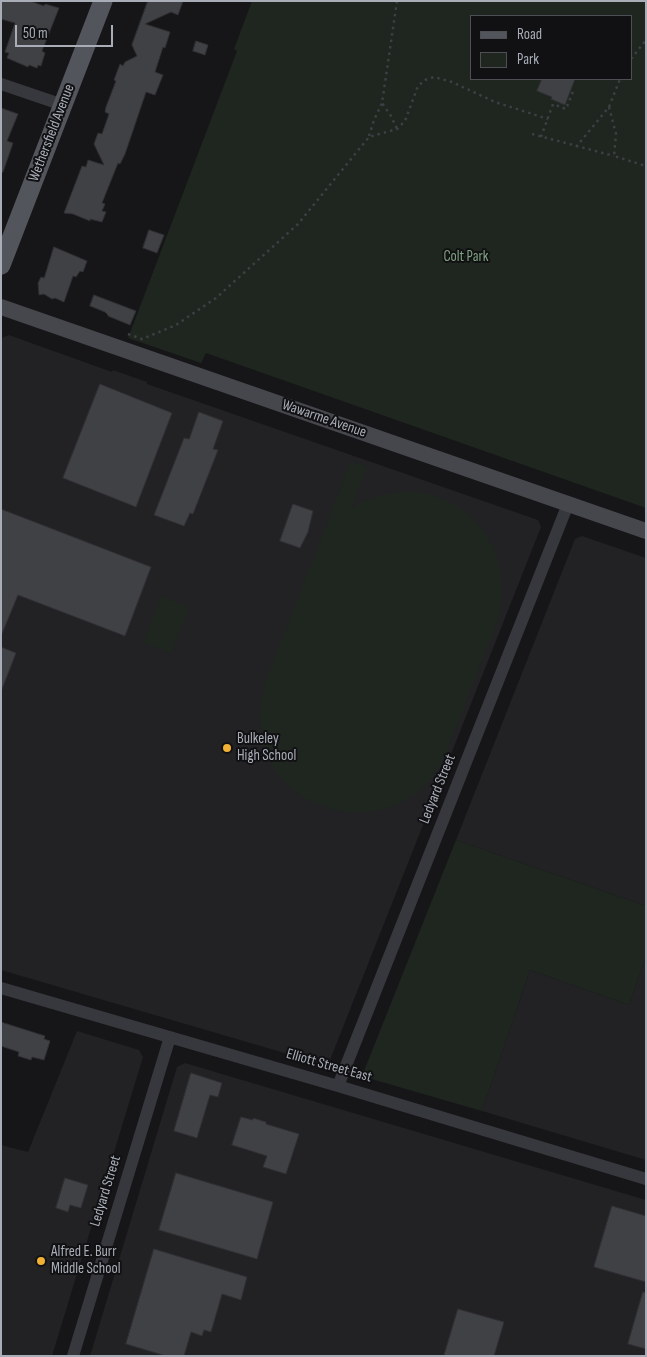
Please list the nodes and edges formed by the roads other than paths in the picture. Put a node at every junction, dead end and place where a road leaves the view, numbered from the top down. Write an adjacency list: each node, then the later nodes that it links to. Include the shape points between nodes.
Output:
1 (103, 1): 3 (main road, Wethersfield Avenue)
2 (1, 84): 3 (street)
3 (63, 105): 4 (main road, Wethersfield Avenue)
4 (1, 265)
5 (1, 307): 6 (street, Wawarme Avenue)
6 (568, 504): 7 (street, Wawarme Avenue); 10 (street, Ledyard Street)
7 (646, 532)
8 (1, 988): 9 (street, Elliott Street East)
9 (170, 1036): 10 (street, Elliott Street East); 12 (street, Ledyard Street)
10 (338, 1086): 11 (street, Elliott Street East)
11 (646, 1179)
12 (74, 1356)

